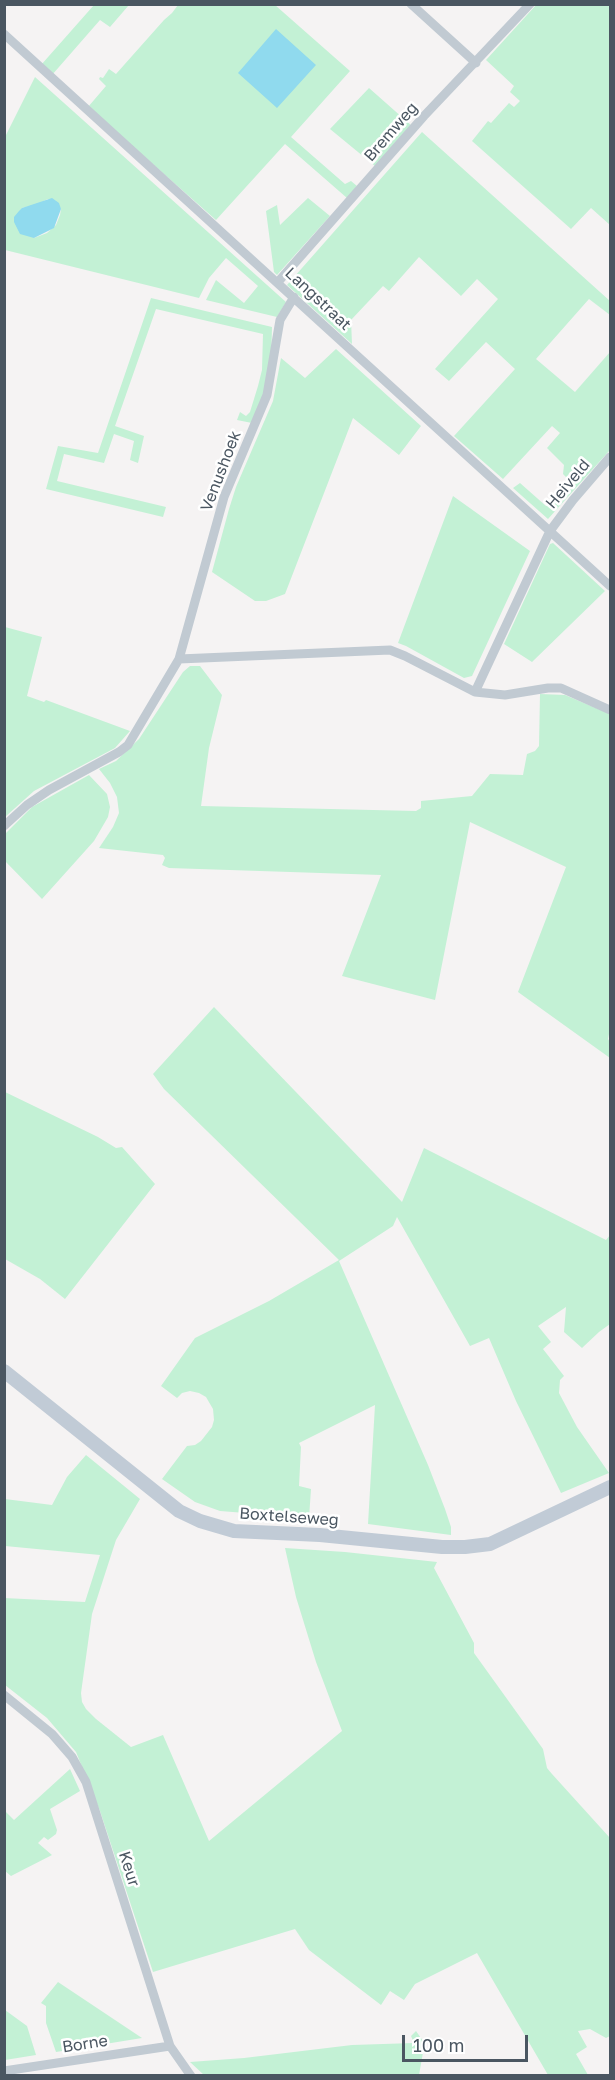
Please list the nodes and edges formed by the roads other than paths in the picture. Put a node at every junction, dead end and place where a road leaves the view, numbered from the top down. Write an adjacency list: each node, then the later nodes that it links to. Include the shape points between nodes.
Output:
1 (411, 4): 4 (street)
2 (530, 4): 4 (street, Bremweg)
3 (4, 34): 5 (street, Langstraat)
4 (476, 63): 5 (street, Bremweg, via 424,116)
5 (278, 282): 6 (street, Langstraat)
6 (294, 297): 8 (street, Langstraat); 10 (street, Venushoek, via 280,320 267,395 224,496)
7 (610, 457): 8 (street, Heiveld)
8 (550, 531): 9 (street, Langstraat); 11 (street)
9 (610, 586)
10 (180, 659): 11 (street, via 390,650); 13 (street, Venushoek, via 128,745 49,789)
11 (475, 692): 12 (street, via 505,695 561,688)
12 (610, 710)
13 (4, 826)
14 (4, 1371): 15 (main road, Boxtelseweg, via 179,1511 234,1531 465,1547 489,1544)
15 (610, 1486)
16 (4, 1695): 17 (street, Keur, via 52,1734 72,1757 86,1782)
17 (170, 2046): 18 (street, Borne); 19 (street, Keur)
18 (4, 2072)
19 (191, 2076)

